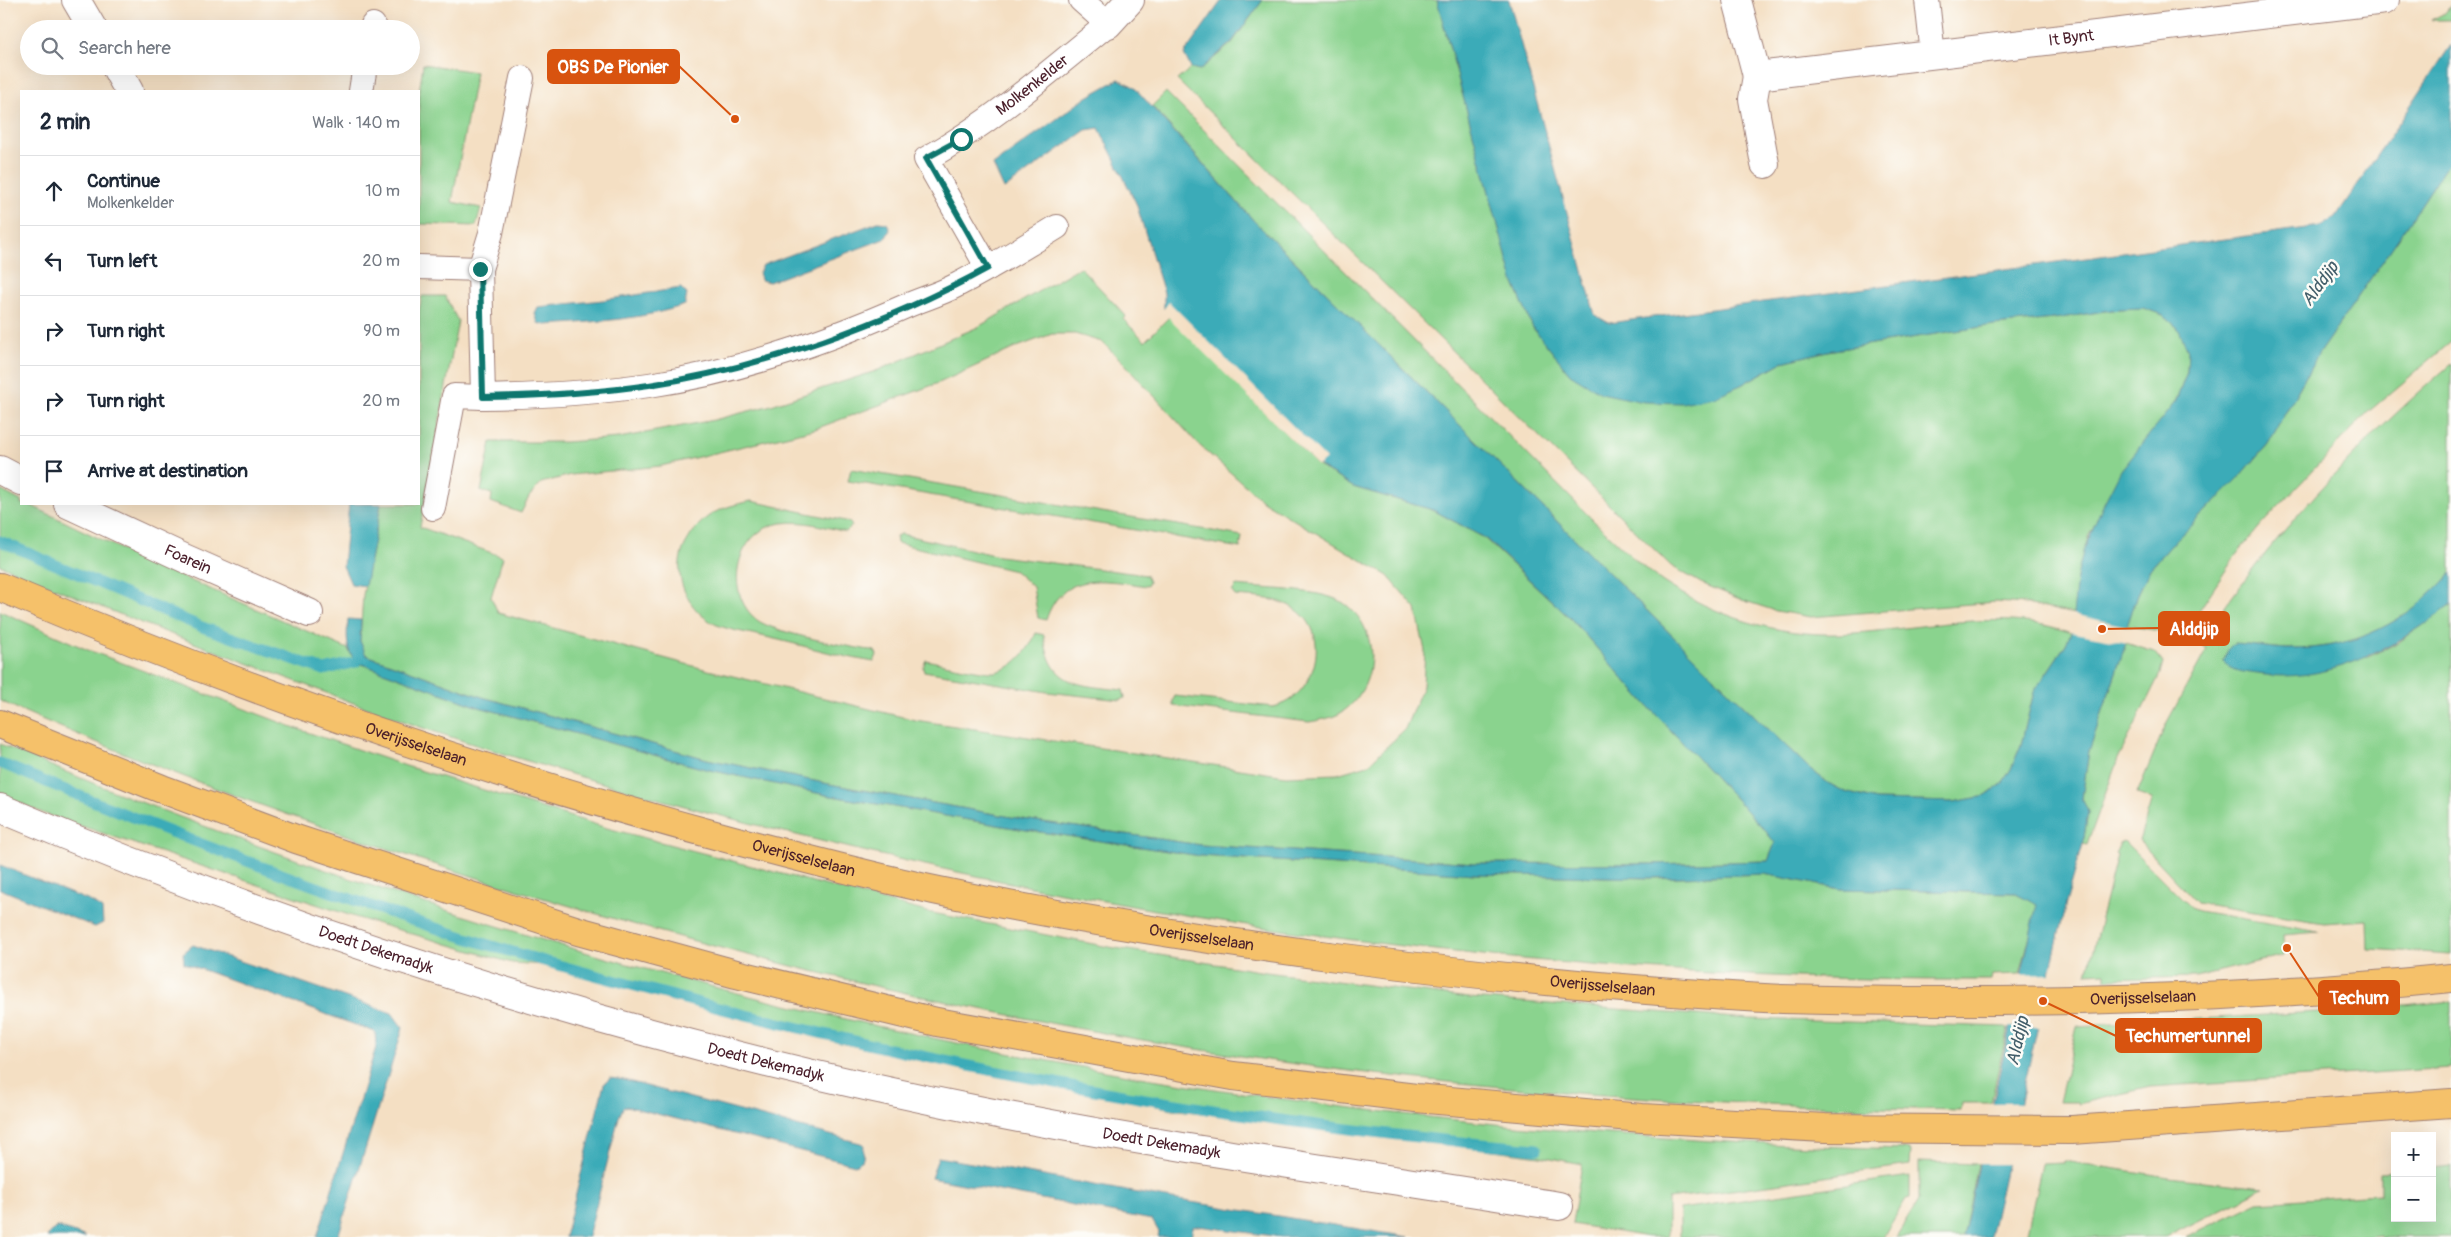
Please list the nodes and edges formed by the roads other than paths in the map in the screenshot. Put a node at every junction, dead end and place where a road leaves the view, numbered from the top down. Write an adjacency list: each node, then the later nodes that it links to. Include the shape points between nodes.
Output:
1 (76, 0): 7 (street)
2 (1081, 0): 8 (lane)
3 (1130, 0): 8 (street, Molkenkelder)
4 (1737, 0): 12 (street)
5 (1927, 0): 9 (lane)
6 (2385, 0): 9 (street, It Bynt)
7 (88, 20)
8 (1108, 24): 19 (lane, Molkenkelder, via 1009,106 926,158)
9 (1933, 54): 12 (street, It Bynt)
10 (120, 75): 14 (street)
11 (364, 75): 15 (lane)
12 (1757, 76): 16 (street, via 1753,99)
13 (522, 78): 20 (lane, via 491,233)
14 (129, 90)
15 (361, 90)
16 (1765, 164)
17 (1057, 227): 19 (lane)
18 (420, 267): 20 (lane)
19 (988, 268): 21 (lane, via 876,320 735,367 650,385 551,396)
20 (480, 269): 21 (lane)
21 (483, 397): 25 (lane, via 454,396)
22 (0, 470): 23 (street)
23 (20, 480)
24 (70, 505): 27 (street, Foarein)
25 (433, 508)
26 (0, 587): 30 (main road, Overijsselselaan, via 196,666 423,747 613,808 932,889 1114,924 1471,974 1750,998 2101,1000 2355,988)
27 (309, 612)
28 (0, 724): 31 (main road, via 296,839 568,928 736,974 937,1022 1233,1076 1416,1098 1642,1118 1825,1128 2072,1130)
29 (0, 808): 32 (street, Doedt Dekemadyk, via 227,899 414,962 566,1010 731,1054 978,1110 1094,1132)
30 (2451, 978)
31 (2451, 1103)
32 (1559, 1206)

